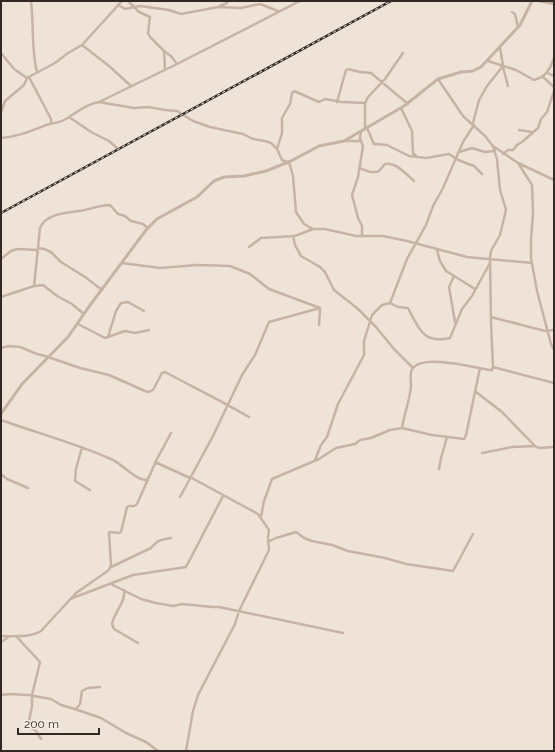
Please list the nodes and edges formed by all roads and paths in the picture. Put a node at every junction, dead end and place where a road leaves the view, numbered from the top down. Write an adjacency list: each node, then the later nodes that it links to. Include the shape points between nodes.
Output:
1 (31, 1): 26 (street)
2 (122, 1): 10 (street)
3 (128, 1): 12 (street)
4 (227, 1): 11 (street)
5 (300, 1): 13 (street)
6 (532, 1): 15 (street)
7 (539, 1): 9 (street)
8 (261, 2): 11 (street, via 240,8); 13 (street)
9 (554, 4)
10 (118, 6): 12 (street, via 125,9); 16 (street)
11 (218, 7): 12 (street, via 181,14 140,6)
12 (134, 8): 18 (street, via 150,17 148,34)
13 (278, 11): 23 (street)
14 (512, 12): 15 (street, via 515,14)
15 (518, 27): 17 (street)
16 (82, 45): 26 (street); 33 (street)
17 (500, 47): 22 (street); 24 (street)
18 (164, 51): 23 (street); 25 (street)
19 (1, 53): 29 (street, via 14,69)
20 (403, 53): 32 (street)
21 (554, 58): 27 (street)
22 (488, 61): 24 (street); 31 (street, via 477,70)
23 (177, 64): 25 (street)
24 (502, 66): 30 (street, via 516,70 533,80); 34 (street); 47 (street, via 479,100)
25 (164, 70): 33 (street)
26 (37, 72): 29 (street)
27 (548, 73): 28 (street); 30 (street)
28 (554, 76)
29 (28, 77): 42 (street, via 24,85 5,100); 44 (street)
30 (543, 77): 35 (street)
31 (438, 79): 40 (street); 47 (street, via 463,116)
32 (382, 83): 38 (street, via 371,73 347,69); 39 (street); 40 (street)
33 (131, 86): 37 (street)
34 (508, 86)
35 (554, 87)
36 (554, 91): 51 (street, via 547,112 538,128)
37 (99, 102): 43 (street); 57 (street, via 177,111 193,122 265,141)
38 (338, 102): 39 (street); 57 (street, via 325,99 319,102 297,91 293,92 282,118 282,133)
39 (365, 103): 48 (street)
40 (408, 104): 41 (street)
41 (401, 108): 48 (street); 61 (street, via 412,131 413,153)
42 (1, 113)
43 (68, 117): 45 (street); 56 (street)
44 (51, 118): 45 (street); 46 (street)
45 (58, 122): 46 (street)
46 (51, 124): 52 (street, via 18,136)
47 (473, 124): 55 (street); 59 (street)
48 (366, 129): 50 (street); 61 (street, via 374,144 387,145 407,155)
49 (519, 130): 51 (street)
50 (361, 132): 53 (street); 54 (street)
51 (532, 132): 60 (street, via 513,150)
52 (1, 138)
53 (344, 141): 54 (street); 63 (street, via 319,146)
54 (361, 141): 65 (street, via 363,146)
55 (493, 146): 58 (street); 60 (street)
56 (117, 148)
57 (277, 149): 63 (street, via 282,160)
58 (495, 151): 59 (street, via 485,152 472,148); 78 (street, via 506,213 499,238 491,251)
59 (459, 152): 62 (street)
60 (503, 154): 64 (street)
61 (416, 156): 62 (street, via 449,154)
62 (456, 158): 66 (street, via 474,166); 73 (street)
63 (288, 162): 69 (street, via 255,173 224,177 214,181 197,197 157,219); 70 (street, via 293,174 296,212 304,224)
64 (518, 163): 68 (street); 80 (street, via 531,182 532,188)
65 (359, 168): 67 (street, via 376,172 385,164 389,164); 72 (street, via 358,180 352,195 362,224)
66 (482, 174)
67 (414, 180)
68 (554, 180)
69 (148, 228): 75 (street, via 118,214 110,205 60,213 42,224); 79 (street)
70 (314, 229): 71 (street); 72 (street)
71 (293, 236): 74 (street, via 261,238); 91 (street, via 302,256 320,267 334,290)
72 (362, 236): 73 (street, via 383,236)
73 (416, 244): 76 (street); 86 (street, via 407,259)
74 (249, 247)
75 (38, 249): 77 (street, via 17,249); 82 (street); 84 (street, via 44,248 51,252 61,262)
76 (437, 250): 78 (street); 81 (street, via 441,264)
77 (1, 259)
78 (490, 261): 80 (street); 83 (street); 90 (street)
79 (122, 263): 84 (street); 87 (street, via 160,268 230,266 250,274 269,289)
80 (532, 263): 97 (street)
81 (454, 276): 83 (street); 92 (street, via 450,287)
82 (34, 286): 85 (street); 89 (street, via 43,285)
83 (475, 289): 92 (street)
84 (102, 290): 89 (street)
85 (1, 297)
86 (390, 303): 91 (street, via 376,310); 92 (street, via 408,308 428,338 450,338)
87 (320, 308): 94 (street); 107 (street, via 269,322)
88 (144, 311): 98 (street, via 128,302 121,303)
89 (84, 314): 93 (street)
90 (491, 317): 97 (street); 104 (street)
91 (370, 321): 102 (street); 118 (street, via 364,341 364,355 338,404 327,437)
92 (456, 323)
93 (78, 324): 98 (street, via 102,338); 101 (street)
94 (319, 325)
95 (149, 330): 98 (street, via 135,333 124,331)
96 (554, 330): 97 (street)
97 (548, 331): 100 (street)
98 (108, 338)
99 (1, 348): 101 (street, via 13,346)
100 (554, 350)
101 (48, 357): 107 (street, via 109,375 149,392 165,372); 108 (street, via 19,388)
102 (413, 368): 103 (street, via 422,363 445,362); 111 (street)
103 (480, 368): 104 (street); 106 (street)
104 (493, 368): 105 (street)
105 (554, 383)
106 (476, 392): 113 (street, via 464,439); 114 (street, via 502,412)
107 (229, 405): 109 (street); 122 (street)
108 (1, 414)
109 (249, 417)
110 (1, 420): 116 (street)
111 (402, 428): 113 (street); 118 (street, via 336,448)
112 (171, 433): 119 (street)
113 (448, 437): 120 (street)
114 (535, 446): 115 (street); 117 (street, via 512,447)
115 (554, 447)
116 (82, 448): 123 (street, via 112,460 139,478); 125 (street, via 75,481)
117 (482, 453)
118 (315, 460): 128 (street, via 272,479)
119 (155, 462): 122 (street); 123 (street)
120 (439, 469)
121 (1, 474): 124 (street)
122 (190, 478): 126 (street); 127 (street)
123 (147, 480): 132 (street, via 137,504 127,507 121,532 109,533)
124 (28, 488)
125 (90, 490)
126 (223, 496): 128 (street); 133 (street, via 186,567 134,575)
127 (180, 497)
128 (261, 517): 131 (street, via 268,530)
129 (473, 534): 131 (street, via 454,572 348,551 312,541 296,532)
130 (171, 538): 132 (street, via 159,540 151,548)
131 (268, 542): 136 (street, via 269,550)
132 (111, 567): 135 (street, via 108,572 82,588)
133 (111, 584): 134 (street); 135 (street)
134 (124, 589): 136 (street, via 141,599 156,603 219,607); 142 (street, via 124,596 112,624 114,629)
135 (69, 600): 140 (street, via 41,631)
136 (239, 611): 137 (street); 149 (street, via 235,624 198,695)
137 (343, 633)
138 (1, 636): 139 (street)
139 (10, 636): 140 (street); 141 (street)
140 (16, 636): 145 (street, via 40,662)
141 (1, 642)
142 (138, 643)
143 (100, 687): 146 (street, via 84,689)
144 (1, 695): 145 (street)
145 (32, 695): 146 (street); 147 (street, via 28,726 36,731)
146 (76, 709): 148 (street, via 101,718)
147 (41, 739)
148 (158, 751)
149 (186, 751)

